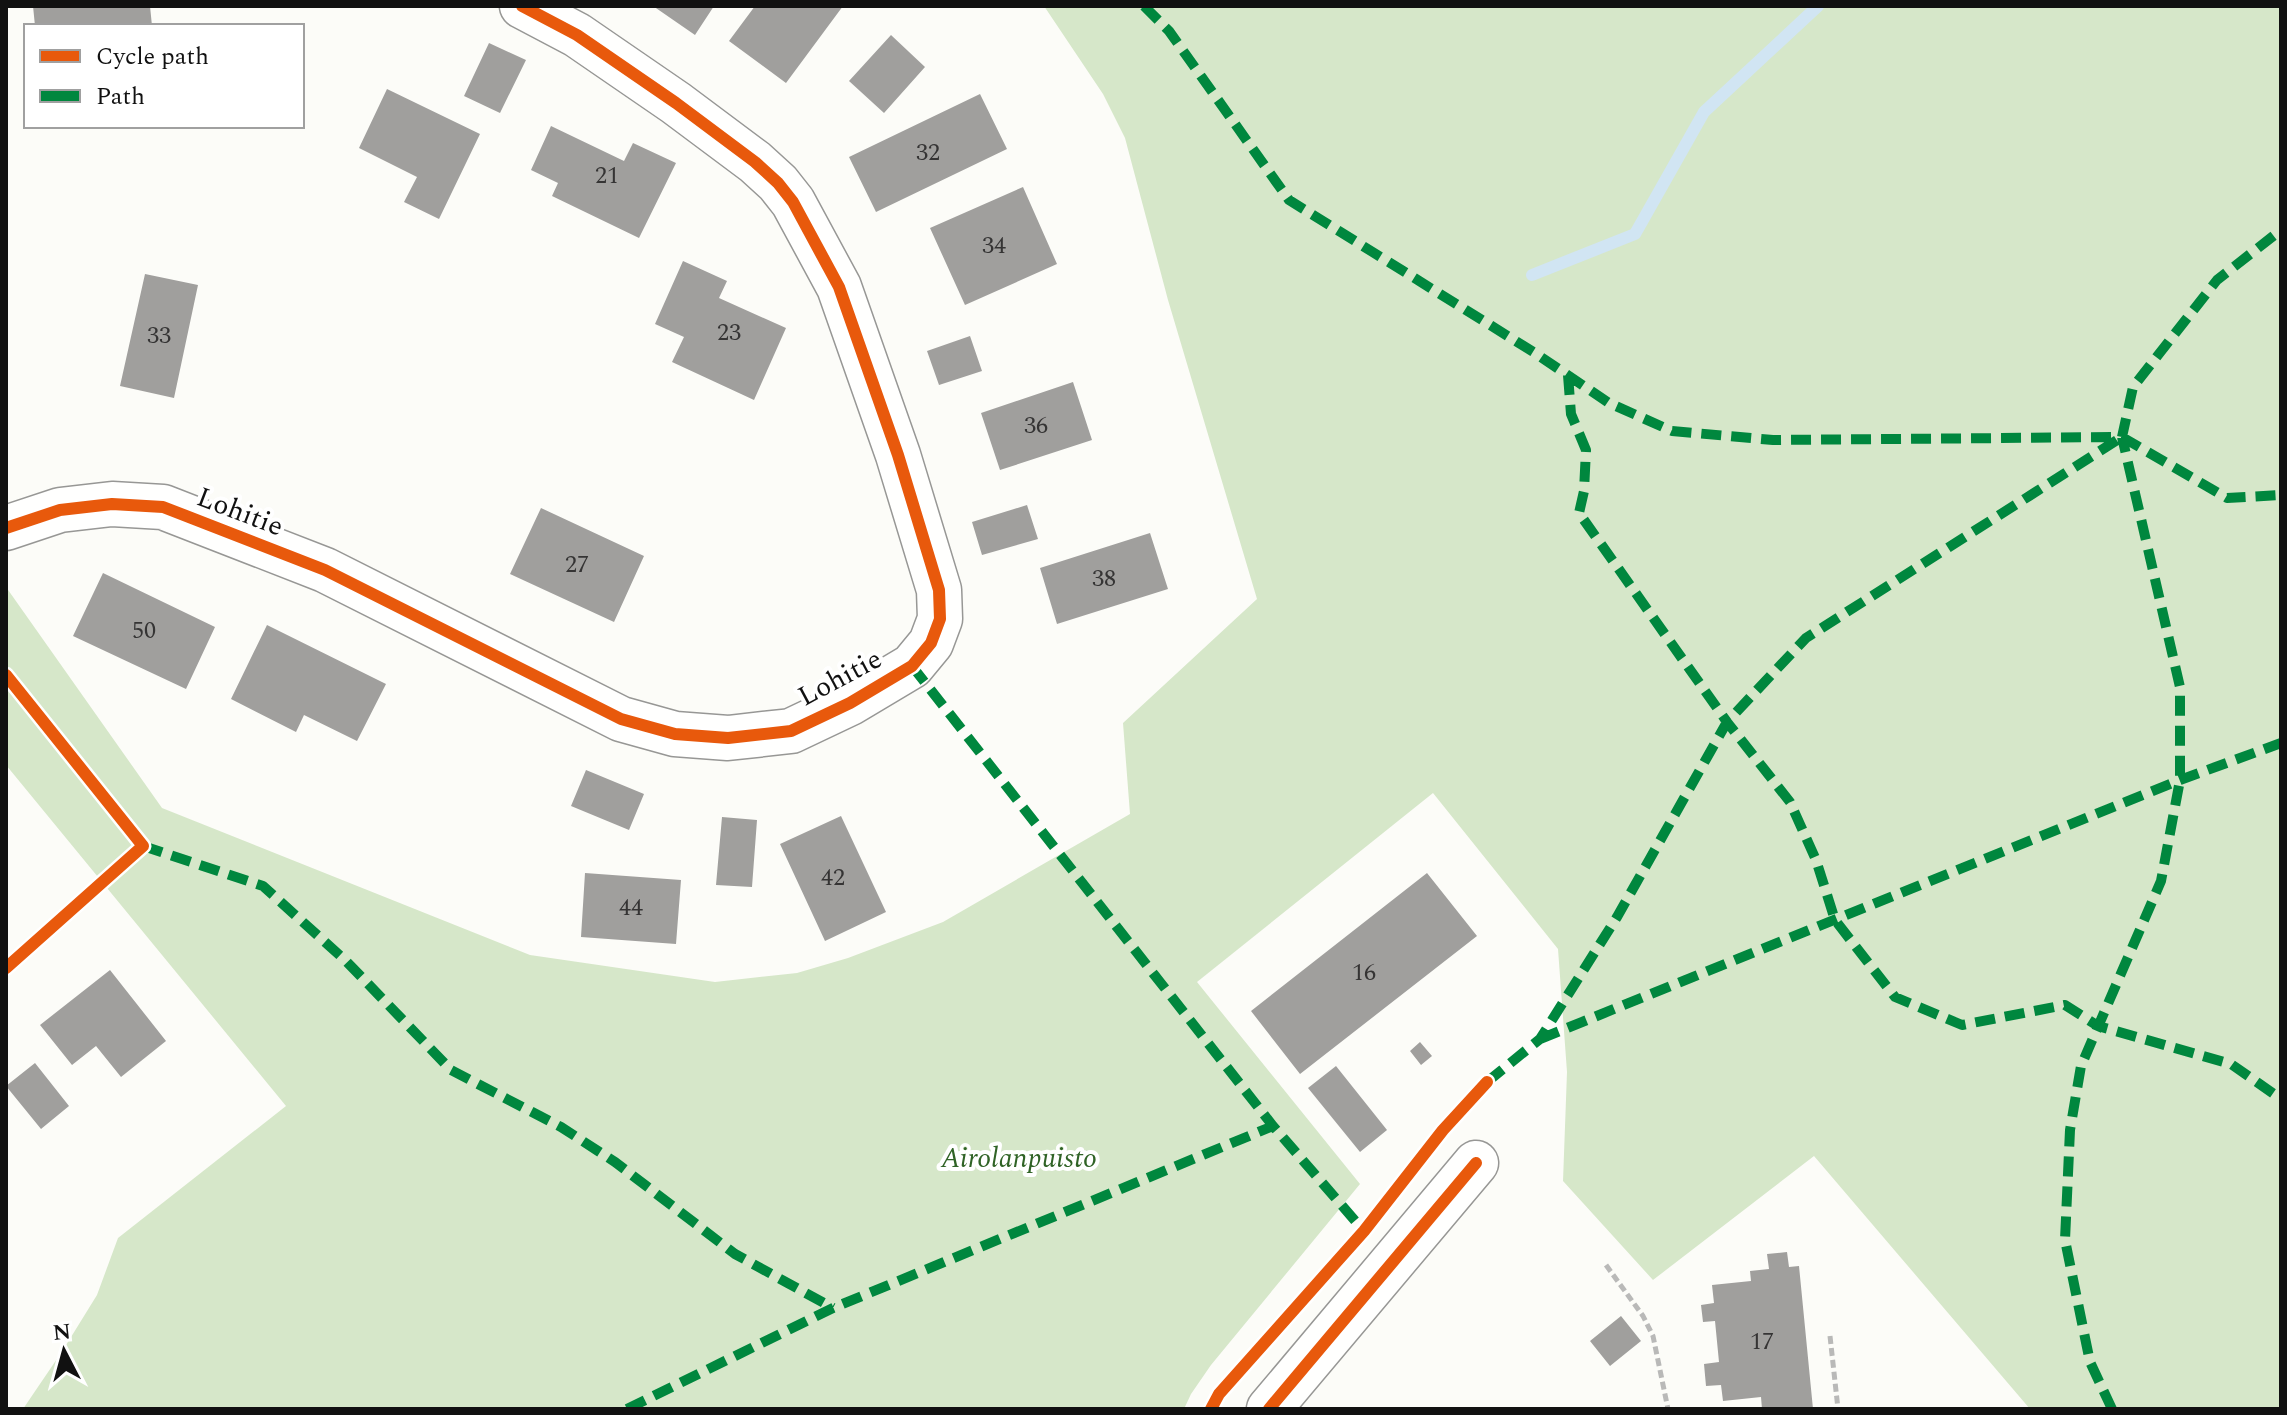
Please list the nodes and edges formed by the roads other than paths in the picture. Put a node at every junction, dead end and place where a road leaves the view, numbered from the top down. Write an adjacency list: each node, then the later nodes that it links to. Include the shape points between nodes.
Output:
1 (522, 6): 2 (street, Lohitie, via 577,35 676,103 755,162 793,202 839,287 939,590 940,619 931,643 912,666 791,731 728,738 675,734 621,719 325,570 163,507 112,504 60,510)
2 (6, 528)
3 (1476, 1163): 4 (street)
4 (1269, 1409)

